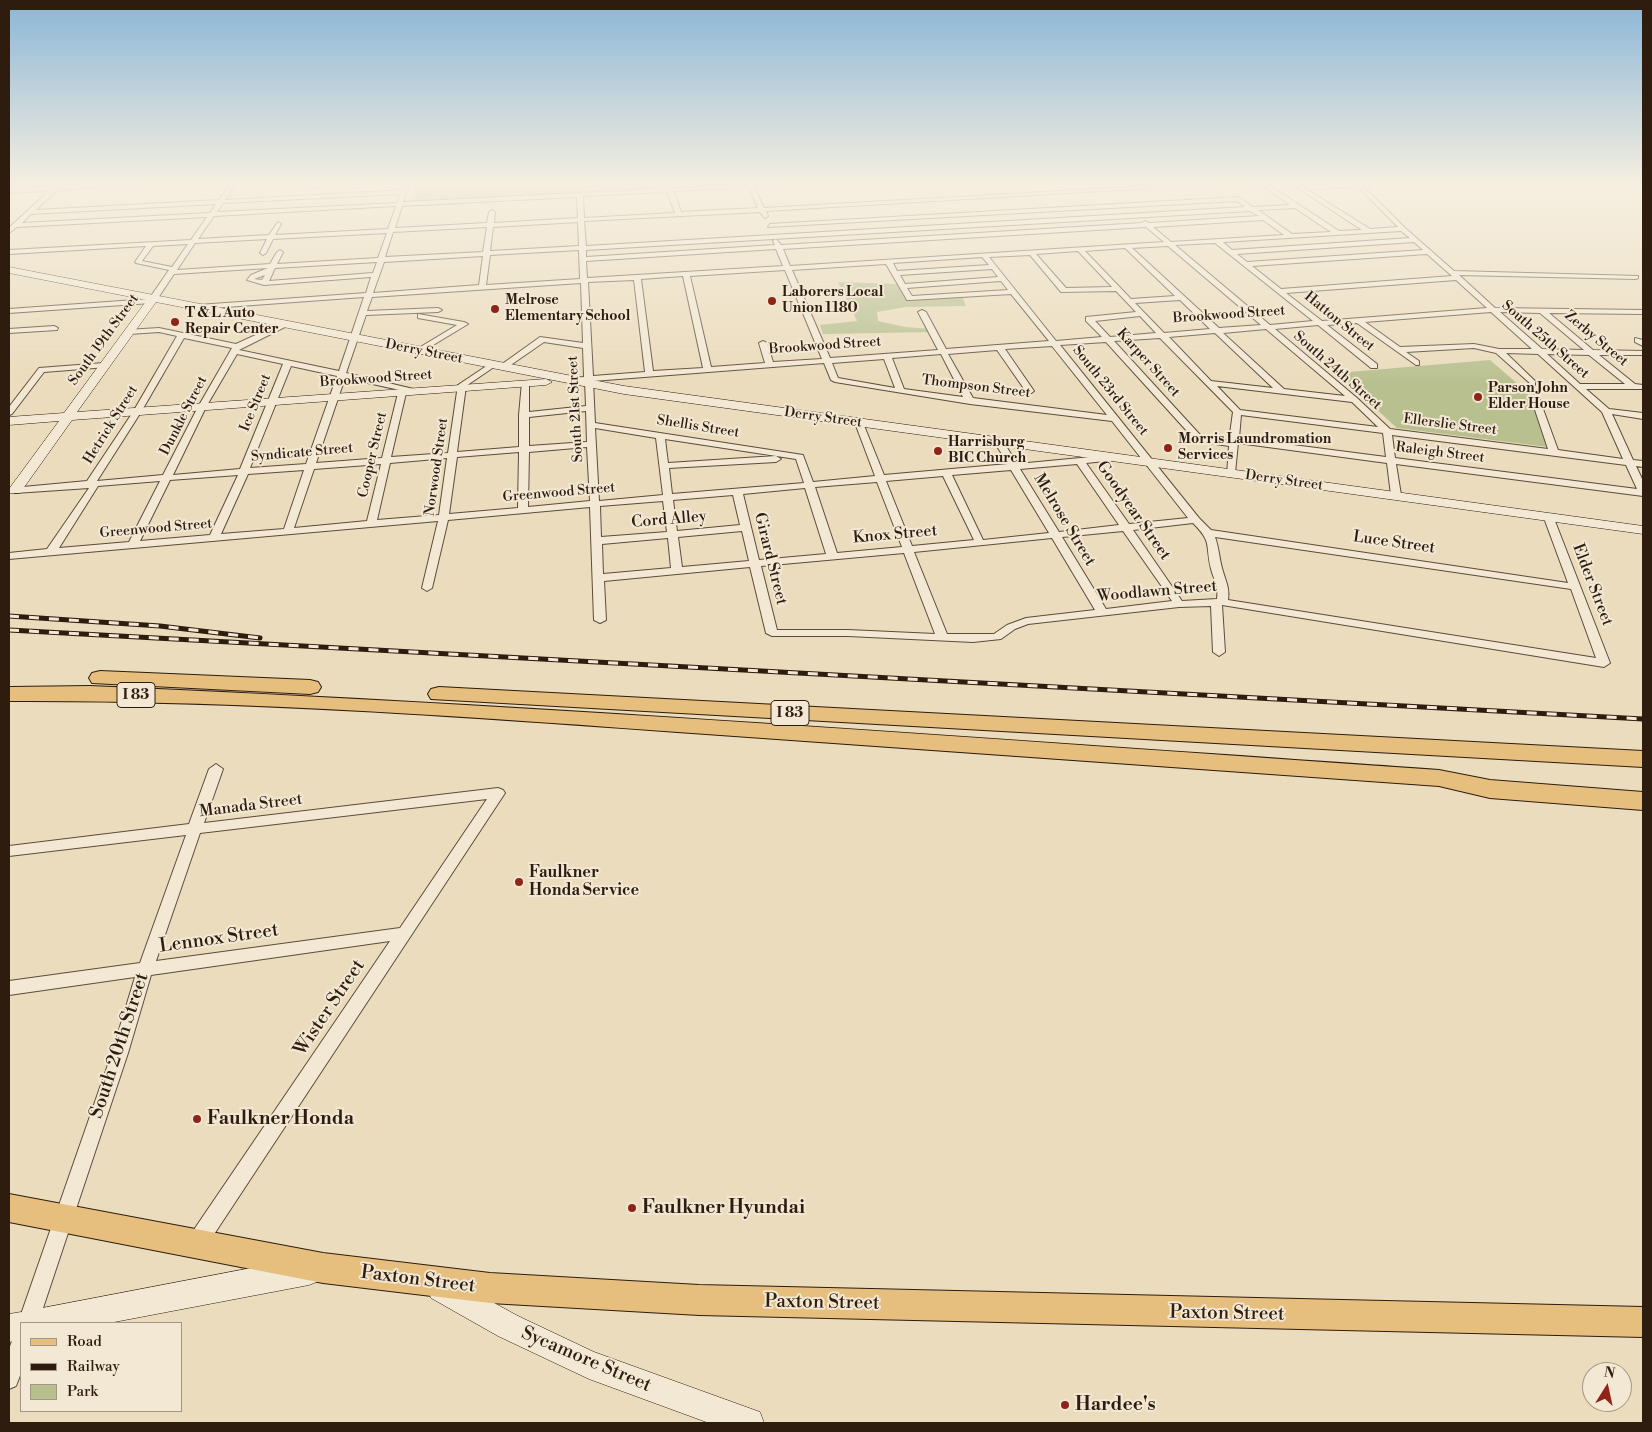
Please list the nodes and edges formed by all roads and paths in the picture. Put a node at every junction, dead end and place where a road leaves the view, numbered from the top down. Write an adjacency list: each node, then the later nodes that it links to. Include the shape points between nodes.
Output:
1 (47, 250): 18 (street)
2 (146, 250): 34 (street, via 138,262)
3 (187, 250): 34 (street, South 19th Street)
4 (265, 250): 23 (street)
5 (385, 250): 27 (street)
6 (487, 250): 24 (street)
7 (553, 250): 24 (street)
8 (582, 250): 26 (street, South 21st Street)
9 (732, 250): 26 (street)
10 (779, 250): 31 (street)
11 (1065, 250): 20 (street)
12 (1079, 250): 46 (street)
13 (1130, 250): 50 (street)
14 (1177, 250): 66 (street, South 24th Street)
15 (1228, 250): 21 (street, Hatton Street)
16 (1264, 250): 21 (street)
17 (1426, 250): 22 (street, South 25th Street)
18 (9, 252)
19 (280, 252): 32 (street)
20 (1031, 252): 25 (street); 46 (street, via 1064,290)
21 (1231, 252): 29 (street, Hatton Street)
22 (1428, 252): 29 (street); 38 (street, South 25th Street)
23 (263, 253)
24 (486, 254): 27 (street); 45 (street)
25 (984, 255): 28 (street); 30 (street, South 23rd Street)
26 (582, 259): 42 (street, South 21st Street)
27 (381, 260): 32 (street); 37 (street)
28 (888, 261): 31 (street); 35 (street)
29 (1246, 264): 47 (street, Hatton Street)
30 (994, 267): 35 (street); 41 (street, South 23rd Street)
31 (788, 268): 36 (street); 88 (street)
32 (271, 269): 34 (street); 43 (street); 43 (street, via 250,279)
33 (9, 270): 51 (main road, Derry Street)
34 (172, 271): 51 (street, South 19th Street)
35 (895, 273): 44 (street)
36 (686, 274): 39 (street); 95 (street)
37 (376, 275): 43 (street); 49 (street)
38 (1455, 276): 40 (street); 47 (street); 56 (street, South 25th Street)
39 (637, 277): 42 (street); 97 (street)
40 (1636, 277)
41 (1002, 279): 44 (street); 48 (street, South 23rd Street)
42 (584, 280): 45 (street); 77 (street, South 21st Street)
43 (264, 283)
44 (902, 286): 48 (street, via 910,298)
45 (482, 287): 49 (street)
46 (1117, 289): 52 (street)
47 (1280, 291): 64 (street, Hatton Street)
48 (1013, 292): 76 (street, South 23rd Street)
49 (370, 294): 53 (street); 61 (street)
50 (1181, 298): 52 (street); 69 (street)
51 (152, 300): 53 (main road, Derry Street); 54 (street); 70 (main road, South 19th Street)
52 (1129, 301): 62 (street)
53 (198, 307): 65 (main road, Derry Street)
54 (9, 310)
55 (438, 310): 57 (street)
56 (1492, 310): 58 (street, Brookwood Street); 63 (street, Brookwood Street); 83 (street, South 25th Street)
57 (394, 311): 61 (street); 81 (street, via 464,324)
58 (1542, 311): 60 (street, Brookwood Street); 85 (street, Zerby Street)
59 (922, 312): 84 (street)
60 (1643, 312)
61 (364, 313): 73 (street)
62 (1141, 314): 71 (street); 74 (street, Karper Street, via 1089,318)
63 (1358, 320): 64 (street, Brookwood Street); 80 (street)
64 (1320, 323): 66 (street, Brookwood Street); 94 (street, Hatton Street)
65 (284, 324): 73 (main road, Derry Street); 79 (street)
66 (1268, 327): 69 (street, Brookwood Street); 115 (street, South 24th Street)
67 (54, 328): 68 (street)
68 (9, 331)
69 (1215, 331): 71 (street, Brookwood Street); 110 (street)
70 (129, 332): 72 (street, via 159,330); 92 (main road, South 19th Street)
71 (1162, 335): 74 (street, Brookwood Street); 100 (street)
72 (182, 336): 79 (street); 121 (street, Hetrick Street)
73 (355, 339): 81 (main road, Derry Street); 96 (street)
74 (1108, 339): 76 (street, Brookwood Street); 132 (street, Karper Street, via 1198,439)
75 (763, 343): 91 (street)
76 (1054, 344): 78 (street, Brookwood Street); 126 (street, South 23rd Street)
77 (587, 346): 93 (street, via 543,339); 99 (street, South 21st Street)
78 (1000, 348): 84 (street, Brookwood Street); 109 (street)
79 (236, 349): 89 (street); 117 (street, Dunkle Street)
80 (1398, 350): 82 (street, via 1467,346); 90 (street)
81 (420, 351): 93 (main road, Derry Street)
82 (1498, 351): 83 (street); 101 (street)
83 (1538, 351): 85 (street); 103 (street, South 25th Street)
84 (944, 352): 87 (street, Brookwood Street); 114 (street)
85 (1591, 352): 86 (street); 104 (street, Zerby Street)
86 (1643, 352)
87 (887, 356): 88 (street, Brookwood Street); 108 (street)
88 (827, 361): 91 (street, Brookwood Street); 108 (street, Thompson Street, via 834,380)
89 (288, 362): 96 (street); 116 (street, Ice Street)
90 (1416, 363)
91 (770, 365): 95 (street, Brookwood Street)
92 (104, 366): 120 (street, via 42,370); 125 (main road, South 19th Street)
93 (497, 366): 98 (main road, Derry Street); 106 (street)
94 (1374, 366)
95 (708, 370): 97 (street, Brookwood Street)
96 (343, 374): 107 (street); 112 (street)
97 (649, 374): 99 (street, Brookwood Street)
98 (571, 380): 99 (main road, Derry Street); 102 (main road, Brookwood Street)
99 (588, 381): 118 (street, South 21st Street); 128 (main road, Derry Street)
100 (1209, 383): 110 (street); 122 (street)
101 (1532, 383)
102 (525, 384): 106 (main road, Brookwood Street); 123 (street)
103 (1578, 386): 104 (street); 119 (street, South 25th Street)
104 (1633, 387): 105 (street)
105 (1643, 387)
106 (461, 388): 107 (main road, Brookwood Street); 137 (street, Norwood Street)
107 (418, 391): 111 (main road, Brookwood Street)
108 (901, 391): 114 (street, Thompson Street)
109 (1030, 391)
110 (1281, 391): 115 (street)
111 (402, 392): 112 (main road, Brookwood Street); 140 (street, Cooper Street)
112 (333, 398): 116 (main road, Brookwood Street); 146 (street)
113 (1535, 398): 136 (street)
114 (970, 400): 126 (street, Thompson Street)
115 (1354, 400): 130 (street, South 24th Street)
116 (270, 402): 117 (main road, Brookwood Street); 149 (street, Ice Street)
117 (202, 407): 121 (main road, Brookwood Street); 152 (street, Dunkle Street)
118 (590, 408): 123 (street); 129 (street, South 21st Street)
119 (1606, 411): 124 (street); 143 (street, South 25th Street)
120 (9, 412)
121 (137, 412): 125 (main road, Brookwood Street); 154 (street, Hetrick Street)
122 (1237, 412): 130 (street, Ellerslie Street); 132 (street)
123 (523, 414): 135 (street)
124 (1643, 416)
125 (67, 417): 127 (main road, Brookwood Street); 156 (main road, South 19th Street)
126 (1114, 419): 144 (street, South 23rd Street)
127 (9, 421)
128 (859, 423): 133 (main road, Derry Street); 153 (street)
129 (591, 425): 131 (street, Shellis Street); 134 (street, South 21st Street)
130 (1387, 431): 136 (street, Ellerslie Street); 141 (street, South 24th Street)
131 (660, 435): 138 (street, Shellis Street); 147 (street)
132 (1233, 442): 141 (street, Raleigh Street); 151 (street)
133 (1000, 443): 139 (main road, Derry Street); 148 (street, Melrose Street)
134 (591, 444): 135 (street, Syndicate Street); 161 (street, South 21st Street)
135 (523, 449): 137 (street, Syndicate Street); 162 (street)
136 (1554, 452): 143 (street, Ellerslie Street)
137 (454, 455): 140 (street, Syndicate Street); 163 (street, Norwood Street)
138 (800, 457): 147 (street); 155 (street)
139 (1112, 458): 142 (street, Greenwood Street); 144 (main road, Derry Street)
140 (387, 460): 146 (street, Syndicate Street); 166 (street, Cooper Street)
141 (1391, 460): 158 (street, Raleigh Street); 159 (street, South 24th Street)
142 (1080, 461): 148 (street, Greenwood Street); 167 (street, Goodyear Street)
143 (1629, 462): 145 (street); 158 (street, South 25th Street)
144 (1149, 463): 151 (main road, Derry Street); 165 (street, South 23rd Street)
145 (1643, 464)
146 (310, 466): 149 (street, Syndicate Street); 170 (street)
147 (664, 466): 160 (street)
148 (1014, 467): 150 (street, Greenwood Street); 173 (street, Melrose Street)
149 (244, 472): 152 (street, Syndicate Street); 174 (street, Ice Street)
150 (946, 473): 153 (street, Greenwood Street); 176 (street)
151 (1230, 473): 159 (main road, Derry Street)
152 (168, 478): 154 (street, Syndicate Street); 177 (street, Dunkle Street)
153 (882, 479): 155 (street, Greenwood Street); 178 (street)
154 (90, 484): 156 (street, Syndicate Street); 179 (street, Hetrick Street, via 94,487)
155 (809, 485): 157 (street, Greenwood Street); 180 (street)
156 (15, 490)
157 (737, 492): 160 (street, Greenwood Street); 168 (street, Girard Street)
158 (1643, 492)
159 (1396, 496): 164 (main road, Derry Street)
160 (668, 498): 161 (street, Greenwood Street); 172 (street)
161 (594, 504): 162 (street, Greenwood Street); 175 (street, South 21st Street)
162 (523, 510): 163 (street, Greenwood Street)
163 (444, 517): 166 (street, Greenwood Street); 186 (street, Norwood Street)
164 (1549, 518): 169 (main road, Derry Street); 185 (street, Elder Street)
165 (1195, 520): 167 (street, Knox Street); 171 (street, South 23rd Street)
166 (371, 524): 170 (street, Greenwood Street)
167 (1126, 527): 173 (street, Knox Street); 188 (street, Goodyear Street)
168 (746, 528): 172 (street, Cord Alley); 182 (street, Girard Street)
169 (1643, 530)
170 (288, 531): 174 (street, Greenwood Street)
171 (1208, 533): 185 (street, Luce Street); 187 (street, South 23rd Street, via 1224,590)
172 (673, 534): 175 (street, Cord Alley); 183 (street)
173 (1055, 534): 176 (street, Knox Street); 189 (street, Melrose Street)
174 (214, 538): 177 (street, Greenwood Street)
175 (596, 542): 184 (street, South 21st Street)
176 (980, 543): 178 (street, Knox Street)
177 (133, 545): 179 (street, Greenwood Street)
178 (907, 549): 180 (street, Knox Street); 192 (street)
179 (51, 552): 181 (street, Greenwood Street)
180 (832, 555): 182 (street, Knox Street)
181 (9, 556)
182 (754, 562): 183 (street, Knox Street); 191 (street, Girard Street)
183 (677, 570): 184 (street, Knox Street)
184 (597, 578): 190 (street, South 21st Street)
185 (1576, 587): 194 (street, Elder Street)
186 (428, 588)
187 (1219, 602): 188 (street, Woodlawn Street); 193 (street, South 23rd Street); 194 (street, Woodlawn Street)
188 (1179, 604): 189 (street, Woodlawn Street)
189 (1102, 612): 192 (street, Woodlawn Street, via 1026,621 997,637)
190 (600, 620)
191 (772, 633): 192 (street, Woodlawn Street, via 848,632)
192 (942, 637)
193 (1219, 652)
194 (1604, 664)
195 (9, 679): 197 (highway, I 83, via 102,678 346,689)
196 (9, 694): 200 (highway, I 83, via 90,693 328,703 614,720 1439,778 1490,789)
197 (1643, 759)
198 (216, 769): 201 (street, South 20th Street)
199 (498, 793): 201 (street, Manada Street); 203 (street, Wister Street)
200 (1643, 801)
201 (195, 830): 202 (street, Manada Street); 204 (street, South 20th Street)
202 (9, 851)
203 (404, 933): 204 (street, Lennox Street); 208 (street, Wister Street)
204 (145, 970): 205 (street, Lennox Street); 207 (street, South 20th Street, via 120,1053)
205 (9, 988)
206 (9, 1208): 207 (main road, Paxton Street)
207 (62, 1219): 208 (main road, Paxton Street); 211 (street, South 20th Street)
208 (195, 1245): 209 (main road, Paxton Street)
209 (323, 1268): 210 (main road, Paxton Street); 212 (main road)
210 (430, 1282): 213 (main road, Paxton Street, via 699,1300); 216 (main road, Sycamore Street, via 508,1326 589,1365)
211 (28, 1322)
212 (42, 1322)
213 (1643, 1322)
214 (20, 1346): 215 (street)
215 (9, 1379)
216 (748, 1423)

